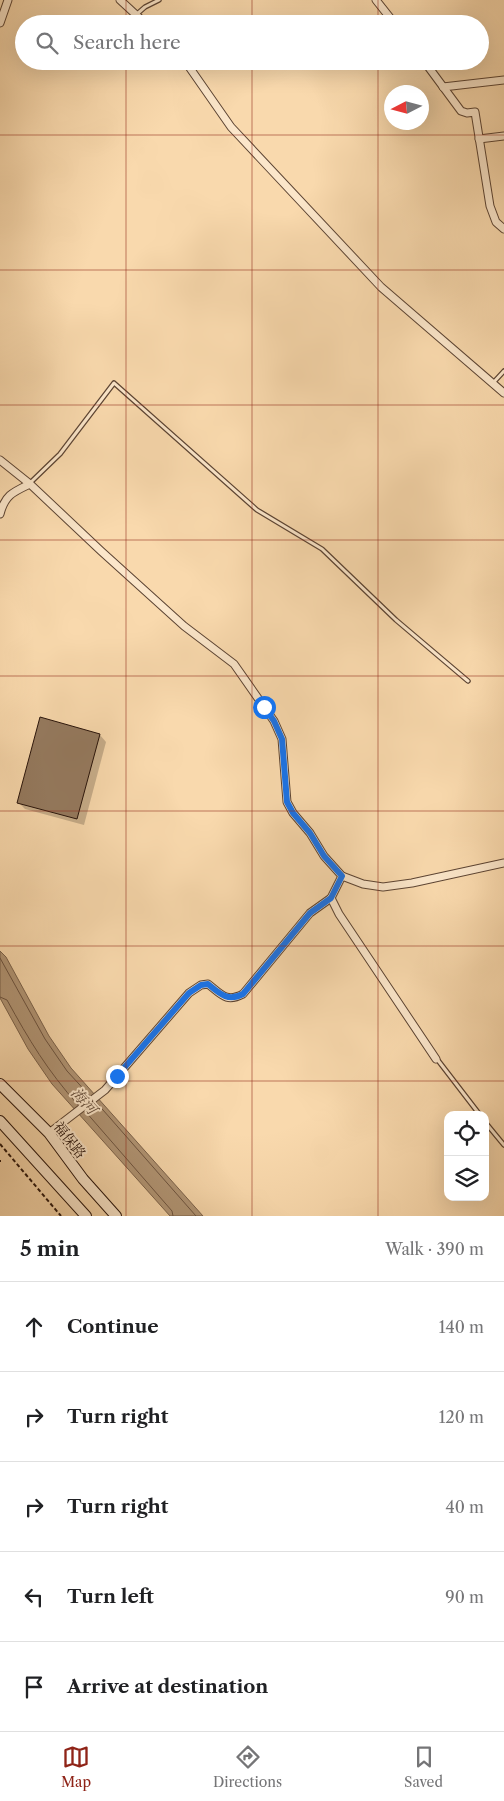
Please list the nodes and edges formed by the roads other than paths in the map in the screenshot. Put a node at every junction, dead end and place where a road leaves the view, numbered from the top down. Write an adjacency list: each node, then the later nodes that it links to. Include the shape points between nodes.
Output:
1 (8, 0): 7 (street)
2 (120, 0): 5 (street)
3 (159, 0): 5 (lane)
4 (376, 0): 6 (street)
5 (136, 15)
6 (388, 15)
7 (0, 23)
8 (191, 70): 16 (street, via 231,127 381,287)
9 (431, 70): 11 (street)
10 (504, 80): 11 (street)
11 (444, 87): 13 (street, via 461,111 475,112)
12 (504, 136): 13 (street)
13 (480, 139): 14 (street, via 490,206 496,222)
14 (504, 229)
15 (504, 371): 16 (lane)
16 (493, 383): 17 (street)
17 (504, 393)
18 (0, 460): 19 (street)
19 (30, 484): 20 (street, via 7,497); 21 (lane, via 60,454 114,383 257,510 322,549 396,620); 23 (street, via 184,626 234,664 274,721 282,739 287,802 324,856)
20 (0, 514)
21 (468, 681)
22 (504, 863): 23 (street, via 383,887)
23 (342, 876): 24 (street)
24 (331, 898): 25 (street); 30 (street, via 310,913 243,994 230,999 208,984 189,993 105,1090)
25 (436, 1059): 27 (lane)
26 (0, 1084): 30 (main road, 福保路)
27 (477, 1111)
28 (0, 1121): 32 (main road)
29 (489, 1127): 31 (lane)
30 (49, 1133): 33 (main road, 福保路)
31 (504, 1146)
32 (86, 1216)
33 (116, 1216)

